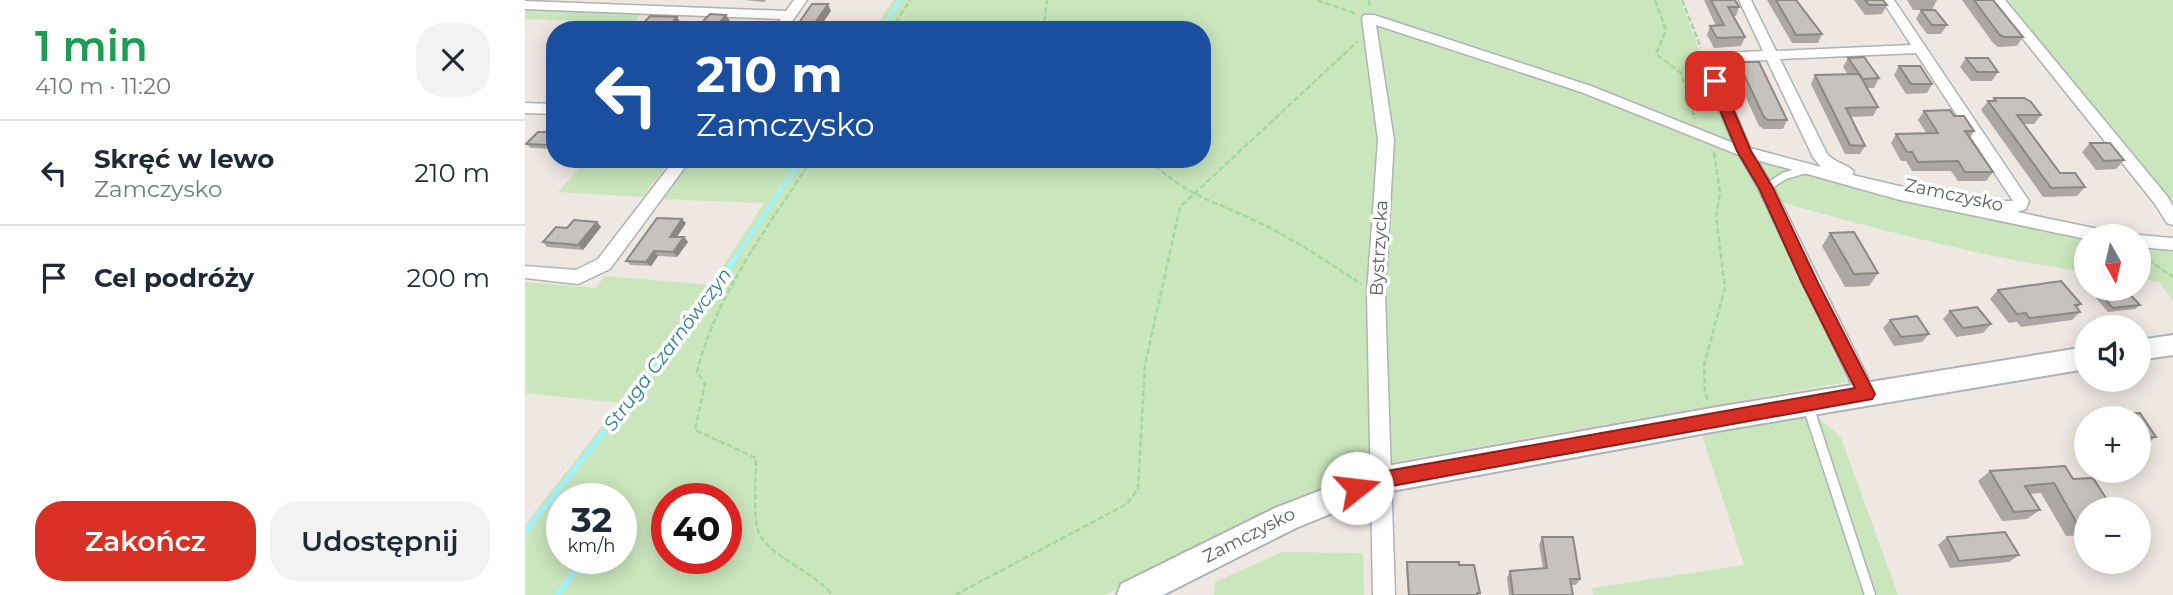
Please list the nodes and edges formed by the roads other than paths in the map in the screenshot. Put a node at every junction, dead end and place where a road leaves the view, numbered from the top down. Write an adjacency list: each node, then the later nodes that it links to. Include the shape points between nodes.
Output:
1 (801, 0): 6 (street)
2 (1745, 0): 9 (street, Zamczysko)
3 (1888, 0): 8 (street, Zamczysko)
4 (1998, 0): 16 (street)
5 (526, 2): 6 (street)
6 (790, 15): 7 (street)
7 (786, 21)
8 (1920, 49): 9 (street); 9 (street, Zamczysko, via 2018,195 2017,207 1829,166)
9 (1772, 55): 12 (street, via 1705,58)
10 (525, 108): 11 (street)
11 (546, 109)
12 (1744, 151): 14 (street); 15 (street); 24 (street, Bystrzycka, via 1586,89 1369,25 1387,141 1376,294)
13 (676, 168): 20 (street, via 604,264 578,277)
14 (1805, 170): 15 (lane); 17 (street)
15 (1766, 188): 22 (street)
16 (2173, 219)
17 (2074, 230)
18 (2151, 242): 19 (street)
19 (2173, 244)
20 (525, 272)
21 (2074, 360): 22 (street, Zamczysko)
22 (1866, 394): 23 (street, Zamczysko)
23 (1807, 404): 24 (street, Zamczysko); 27 (lane)
24 (1381, 480): 25 (street, Zamczysko, via 1281,518); 26 (street, Bystrzycka)
25 (1132, 595)
26 (1384, 595)
27 (1870, 595)

